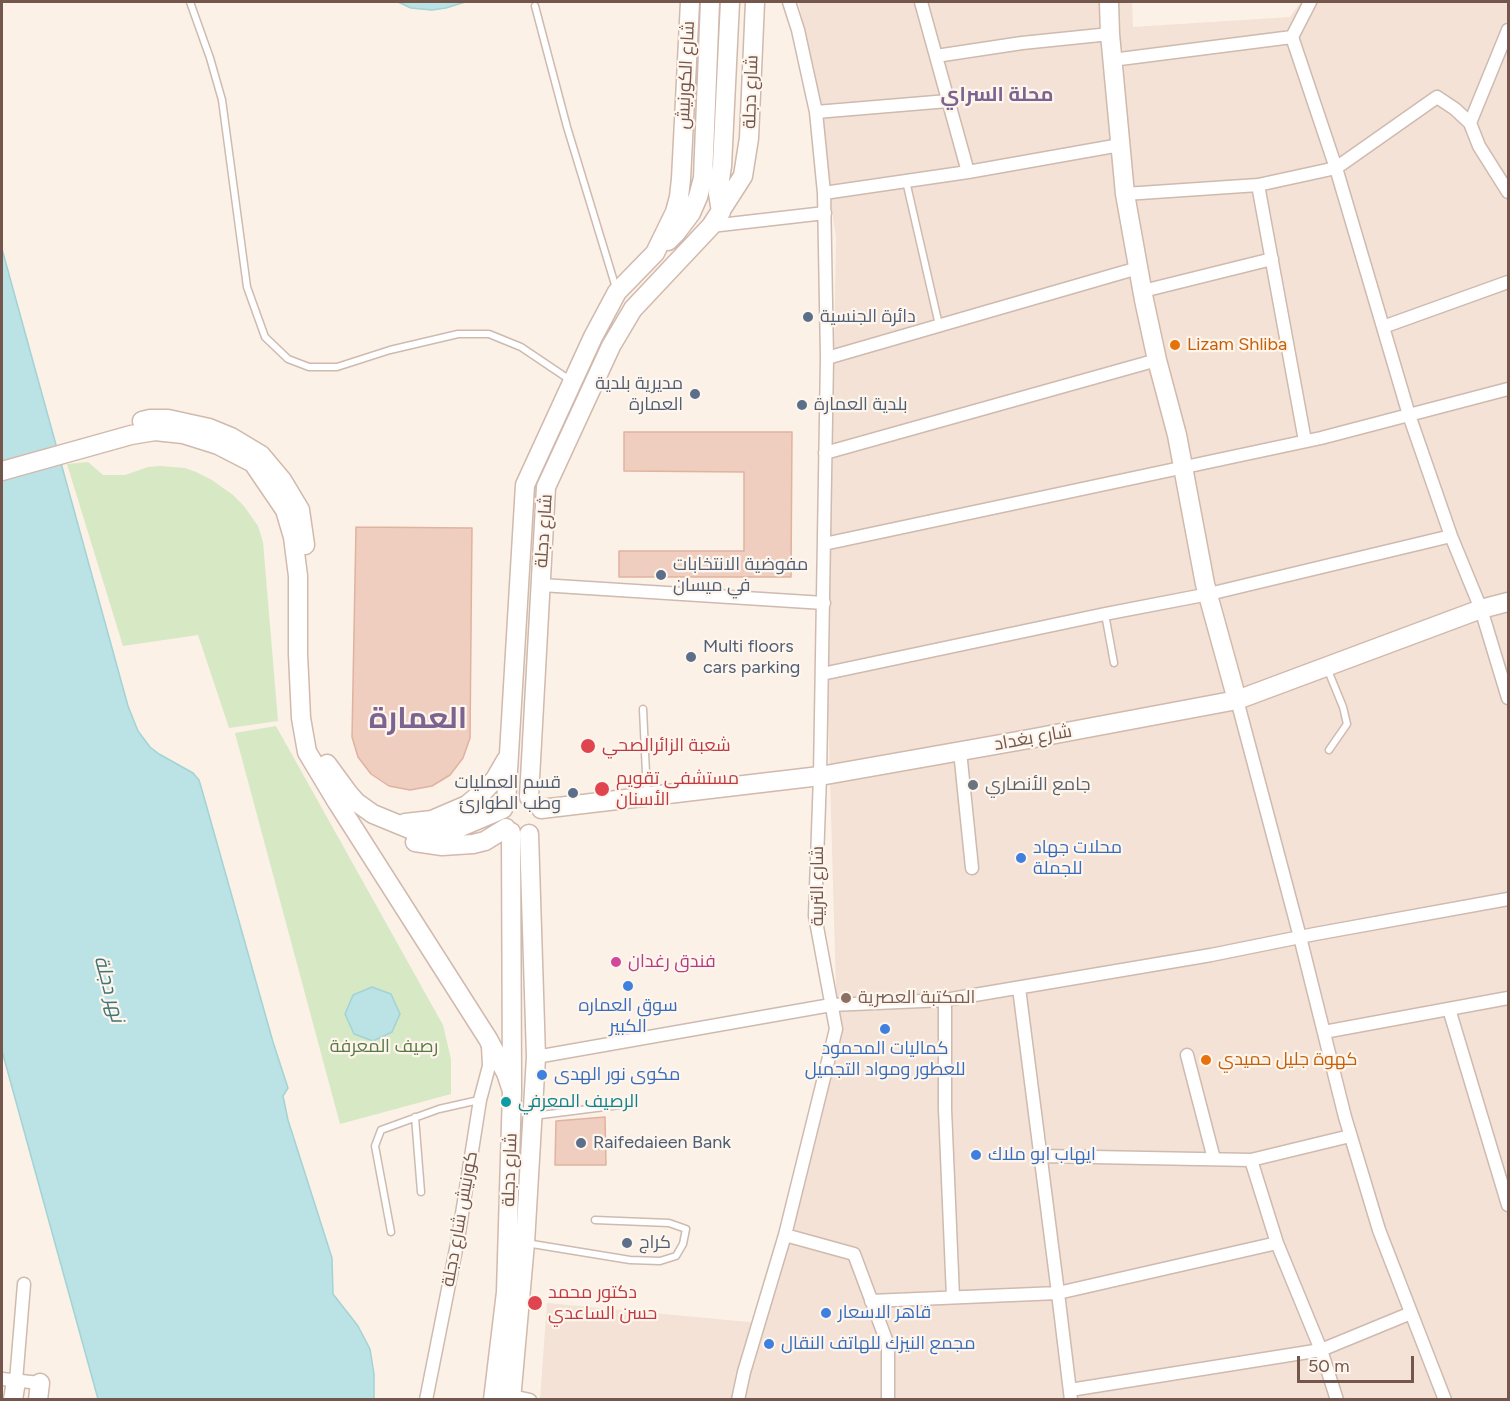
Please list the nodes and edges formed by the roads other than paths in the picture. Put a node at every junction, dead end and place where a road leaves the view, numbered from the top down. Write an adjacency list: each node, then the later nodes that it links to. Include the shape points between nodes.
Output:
1 (190, 2): 41 (lane, via 222,100 247,287 265,337 288,359 309,367 337,367 458,334 489,334 521,347)
2 (690, 2): 20 (main road, شارع الكورنيش)
3 (710, 2): 21 (main road)
4 (730, 2): 21 (main road)
5 (755, 2): 30 (main road, شارع دجلة, via 747,160 743,176)
6 (789, 2): 17 (street, شارع التربية)
7 (921, 2): 14 (street)
8 (1109, 2): 12 (main road)
9 (1310, 2): 13 (street)
10 (535, 6): 36 (lane)
11 (1509, 30): 18 (street)
12 (1110, 33): 14 (street); 15 (main road)
13 (1292, 37): 15 (street); 22 (street)
14 (936, 56): 16 (street)
15 (1112, 60): 19 (main road)
16 (948, 101): 17 (street); 23 (street)
17 (816, 112): 27 (street, شارع التربية)
18 (1470, 123): 22 (street, via 1437,98); 26 (street, via 1479,146)
19 (1120, 145): 23 (street); 28 (main road)
20 (683, 148): 31 (main road, شارع دجلة, via 679,197)
21 (713, 165): 30 (main road, via 718,193); 31 (main road, شارع دجلة, via 703,178 691,213)
22 (1336, 168): 25 (street); 38 (street)
23 (968, 172): 24 (street)
24 (906, 181): 27 (street); 37 (lane)
25 (1258, 185): 28 (street); 32 (street)
26 (1509, 192)
27 (824, 193): 29 (street, شارع التربية)
28 (1125, 194): 33 (main road)
29 (825, 213): 30 (street); 39 (street, شارع التربية)
30 (716, 219): 51 (main road, شارع دجلة, via 633,309 611,346 546,487)
31 (655, 253): 36 (main road, شارع دجلة)
32 (1272, 259): 35 (street); 44 (street)
33 (1138, 267): 35 (main road); 37 (street)
34 (1509, 282): 38 (street)
35 (1143, 291): 40 (main road)
36 (617, 292): 41 (main road, شارع دجلة)
37 (939, 326): 39 (street)
38 (1383, 327): 43 (street)
39 (827, 358): 45 (street, شارع التربية)
40 (1157, 360): 45 (street); 47 (main road)
41 (573, 382): 65 (main road, شارع دجلة, via 525,485)
42 (1509, 389): 43 (street)
43 (1410, 415): 44 (street); 49 (street)
44 (1305, 441): 47 (street)
45 (825, 453): 50 (street, شارع التربية)
46 (2, 462): 68 (main road, via 150,419 209,428 261,455 300,510 307,554 306,639 312,715 319,751)
47 (1184, 466): 50 (street); 52 (main road)
48 (2, 471): 68 (main road, via 155,431 183,434 218,445 254,463 285,510 293,537 298,576 301,718 307,752)
49 (1451, 536): 52 (street); 55 (street)
50 (824, 544): 54 (street, شارع التربية)
51 (541, 585): 54 (street); 69 (main road, شارع دجلة)
52 (1209, 594): 56 (street); 61 (main road)
53 (1509, 602): 55 (main road, شارع بغداد)
54 (824, 603): 59 (street, شارع التربية)
55 (1481, 609): 58 (main road, شارع بغداد); 60 (street)
56 (1105, 614): 57 (lane); 59 (street)
57 (1114, 663)
58 (1326, 667): 61 (main road, شارع بغداد); 63 (lane, via 1347,724)
59 (822, 674): 66 (street, شارع التربية)
60 (1509, 698)
61 (1237, 700): 64 (main road, شارع بغداد); 76 (street)
62 (643, 709): 67 (lane)
63 (1329, 750)
64 (960, 751): 66 (main road, شارع بغداد); 74 (street)
65 (508, 755): 70 (main road, شارع دجلة); 71 (main road, via 495,779 467,805 432,820)
66 (820, 776): 67 (main road, شارع بغداد); 80 (street, شارع التربية, via 815,916)
67 (647, 796): 69 (main road, شارع بغداد)
68 (343, 798): 71 (main road); 72 (main road, via 364,822 426,845 473,844); 83 (main road)
69 (535, 803): 70 (main road, via 516,796); 73 (main road, via 543,815 539,827)
70 (504, 807): 71 (main road, via 441,833 427,834); 72 (main road, via 503,822)
71 (397, 824)
72 (508, 830): 73 (main road, via 523,836); 86 (main road, شارع دجلة)
73 (529, 834): 85 (main road, شارع دجلة)
74 (972, 867)
75 (1509, 899): 76 (street)
76 (1300, 937): 77 (street); 82 (street)
77 (1019, 988): 79 (street); 92 (street)
78 (1509, 998): 81 (street)
79 (945, 1000): 80 (street); 104 (street)
80 (831, 1005): 85 (street); 99 (street, شارع التربية, via 836,1029)
81 (1449, 1009): 82 (street); 96 (street)
82 (1324, 1032): 91 (street)
83 (488, 1039): 86 (main road); 87 (street, كورنيش شارع دجلة, via 489,1066)
84 (1187, 1055): 93 (street)
85 (536, 1057): 89 (main road, شارع دجلة)
86 (512, 1091): 114 (main road, شارع دجلة, via 506,1292)
87 (480, 1100): 90 (lane); 113 (street, كورنيش شارع دجلة)
88 (628, 1104): 89 (lane)
89 (532, 1116): 100 (main road, شارع دجلة)
90 (415, 1117): 95 (lane); 98 (lane, via 381,1130 375,1146)
91 (1350, 1136): 94 (street); 106 (street, via 1379,1230)
92 (1041, 1156): 93 (street); 103 (street)
93 (1214, 1160): 94 (street)
94 (1251, 1160): 101 (street)
95 (421, 1192)
96 (1509, 1205)
97 (595, 1220): 100 (lane, via 669,1223 686,1229 676,1256 660,1261)
98 (391, 1233)
99 (785, 1235): 105 (street, via 854,1254); 116 (street, شارع التربية)
100 (525, 1243): 111 (main road, شارع دجلة)
101 (1277, 1243): 103 (street); 107 (street)
102 (24, 1284): 108 (street)
103 (1058, 1293): 104 (street); 110 (street)
104 (953, 1298): 105 (street)
105 (871, 1301): 117 (street, via 888,1345)
106 (1411, 1313): 107 (street); 119 (street)
107 (1321, 1350): 110 (street); 118 (street)
108 (9, 1380): 109 (street); 112 (main road)
109 (39, 1391)
110 (1070, 1395)
111 (511, 1398): 115 (street)
112 (14, 1400)
113 (426, 1400)
114 (493, 1400)
115 (530, 1400)
116 (738, 1400)
117 (888, 1400)
118 (1336, 1400)
119 (1445, 1400)

